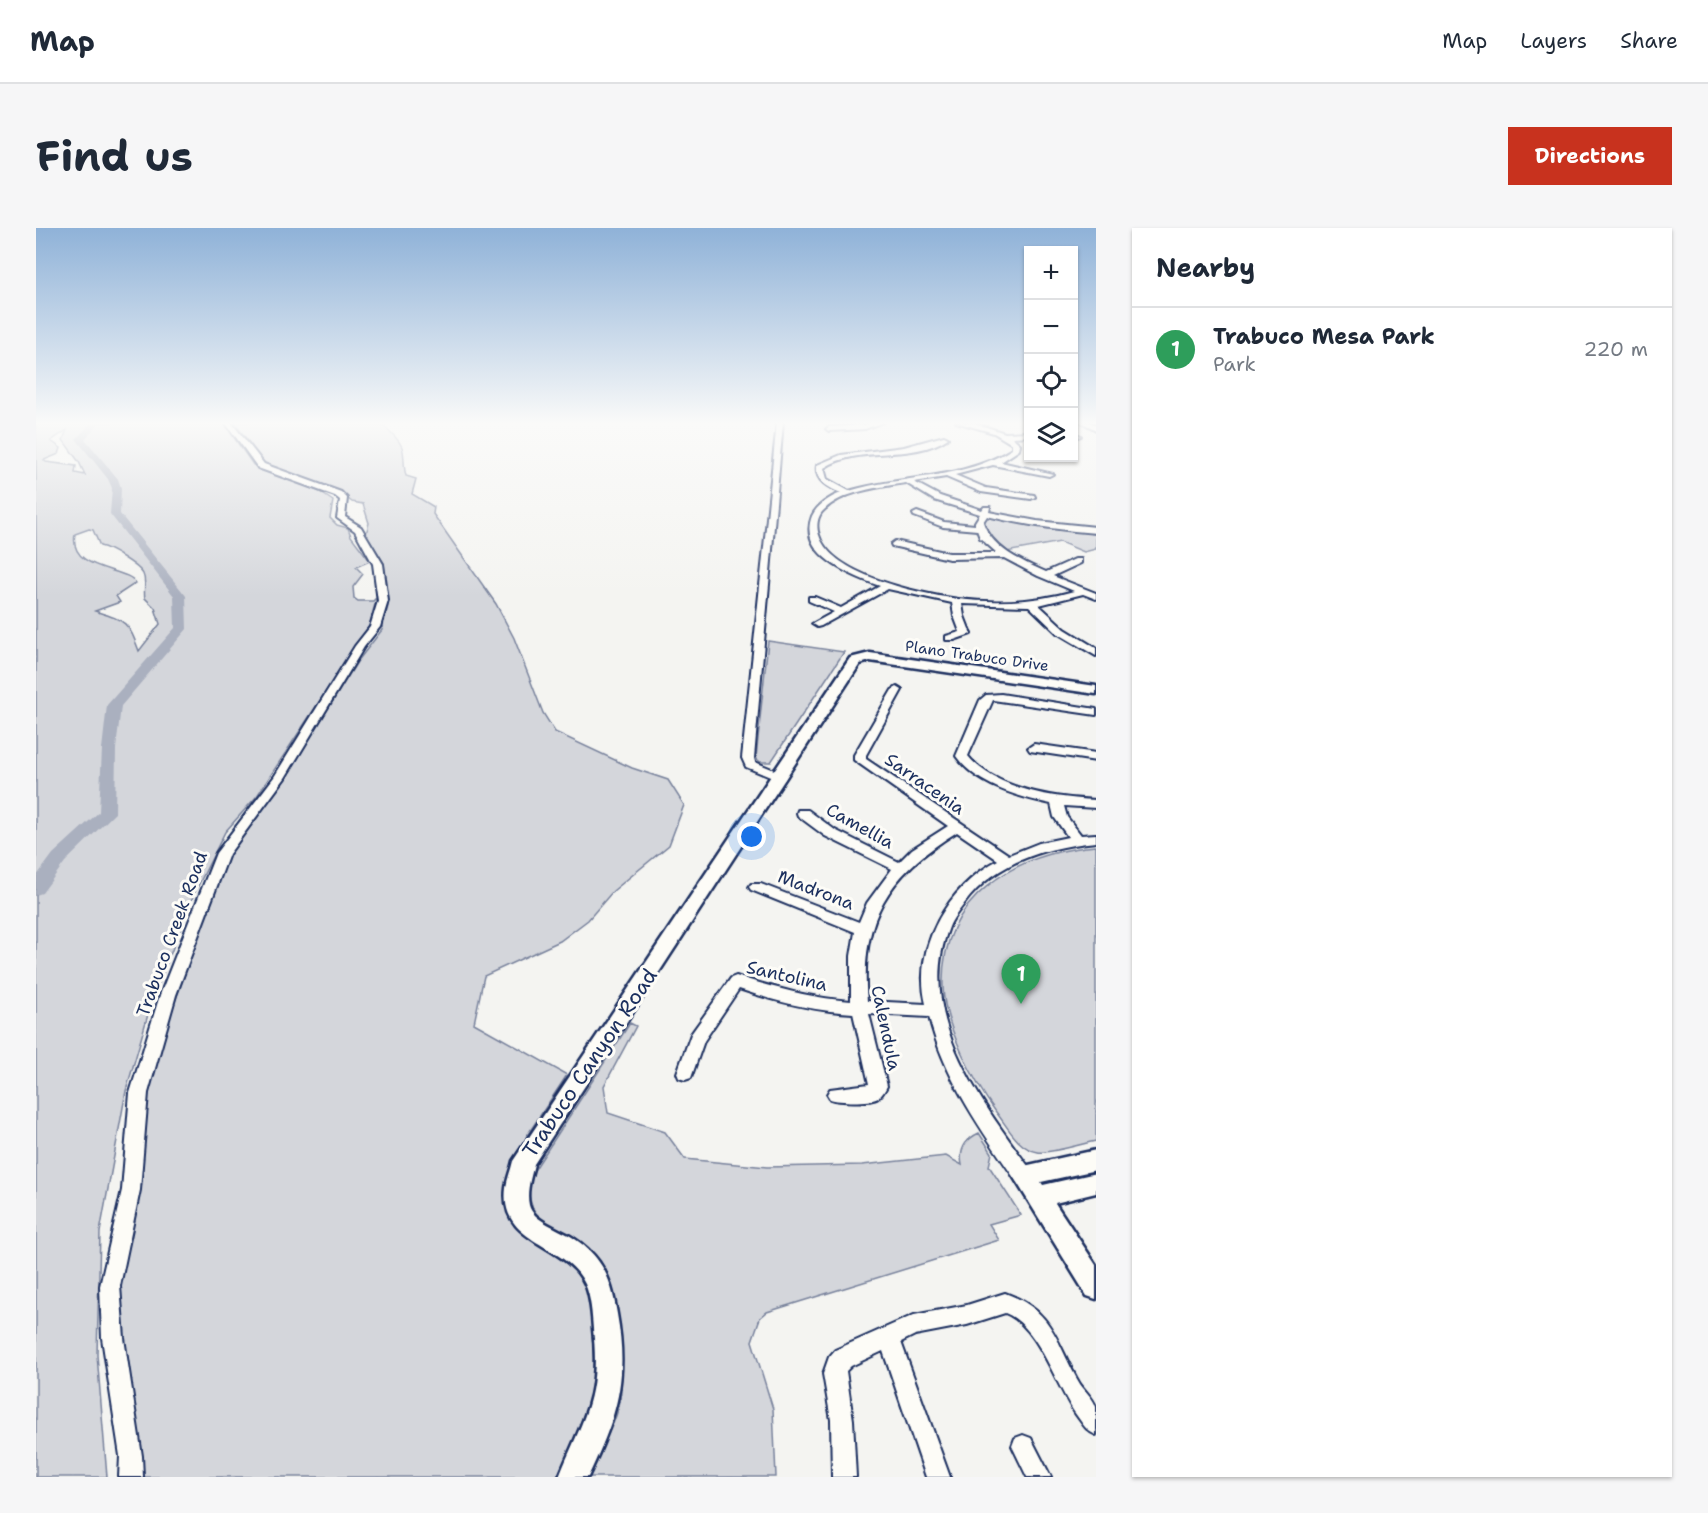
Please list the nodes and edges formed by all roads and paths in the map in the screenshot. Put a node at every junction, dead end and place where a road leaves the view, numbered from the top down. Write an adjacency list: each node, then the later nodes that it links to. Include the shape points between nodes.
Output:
1 (303, 480): 56 (street, Trabuco Creek Road, via 328,489 344,500 341,518 358,529 378,564 383,601 375,627 329,700 279,778 223,853 151,1050 138,1103 131,1190 110,1286 112,1338 131,1456)
2 (774, 480): 33 (street, via 748,758 750,764)
3 (824, 480): 7 (street)
4 (916, 480): 6 (street)
5 (961, 480): 8 (street, via 984,490)
6 (912, 481): 7 (street); 9 (street, via 934,497)
7 (847, 493): 17 (street, via 826,503 815,514 811,523 816,543 840,565)
8 (1031, 497)
9 (985, 511): 11 (street); 12 (street, via 1048,525)
10 (917, 514): 11 (street, via 943,524)
11 (979, 528): 14 (street, via 987,543)
12 (1096, 529)
13 (895, 544): 14 (street, via 953,557)
14 (1004, 555): 16 (street)
15 (1078, 561): 16 (street)
16 (1047, 575): 18 (street)
17 (886, 586): 21 (street); 23 (street)
18 (1084, 591): 19 (street); 22 (street)
19 (1096, 596)
20 (812, 599): 23 (street)
21 (957, 601): 22 (street); 25 (street, via 966,634)
22 (1030, 603): 26 (street, via 1061,631)
23 (842, 612): 24 (street)
24 (818, 624)
25 (950, 638)
26 (1096, 653)
27 (855, 661): 29 (main road, Plano Trabuco Drive, via 870,657); 33 (main road, Trabuco Canyon Road)
28 (897, 690): 37 (street, Sarracenia, via 860,760)
29 (1096, 690)
30 (1096, 712): 34 (street, via 1001,697 986,700 962,756 981,773 1013,790)
31 (1034, 748): 32 (street)
32 (1096, 757)
33 (780, 777): 57 (main road, Trabuco Canyon Road, via 524,1161 520,1173 516,1200 519,1211 530,1226 585,1263 601,1293 608,1343 608,1396 599,1425)
34 (1057, 802): 35 (street); 39 (street, via 1061,819)
35 (1096, 804)
36 (803, 813): 41 (street, Camellia, via 830,833)
37 (956, 827): 40 (street, Sarracenia); 41 (street, Calendula)
38 (1096, 838): 39 (street)
39 (1078, 840): 40 (street)
40 (1007, 860): 45 (street, via 958,898 938,933 930,980)
41 (900, 868): 43 (street, Calendula, via 874,903)
42 (756, 887): 43 (street, Madrona)
43 (863, 929): 44 (street, Calendula, via 856,977)
44 (860, 1006): 45 (street, Santolina); 46 (street, Santolina, via 820,1005 736,982 697,1039); 47 (street, Calendula, via 878,1086 872,1093)
45 (934, 1011): 49 (street, via 960,1077)
46 (685, 1073)
47 (836, 1094)
48 (1096, 1160): 49 (main road)
49 (1024, 1176): 51 (main road)
50 (1096, 1183): 51 (main road)
51 (1037, 1197): 52 (main road)
52 (1096, 1287)
53 (888, 1336): 54 (street, via 914,1325 967,1315 995,1304 1016,1307 1048,1340 1072,1391); 58 (street, via 843,1358 837,1365 835,1382 842,1420); 59 (street)
54 (1096, 1424)
55 (1023, 1446): 60 (street)
56 (130, 1477)
57 (573, 1477)
58 (844, 1477)
59 (938, 1477)
60 (1039, 1477)

